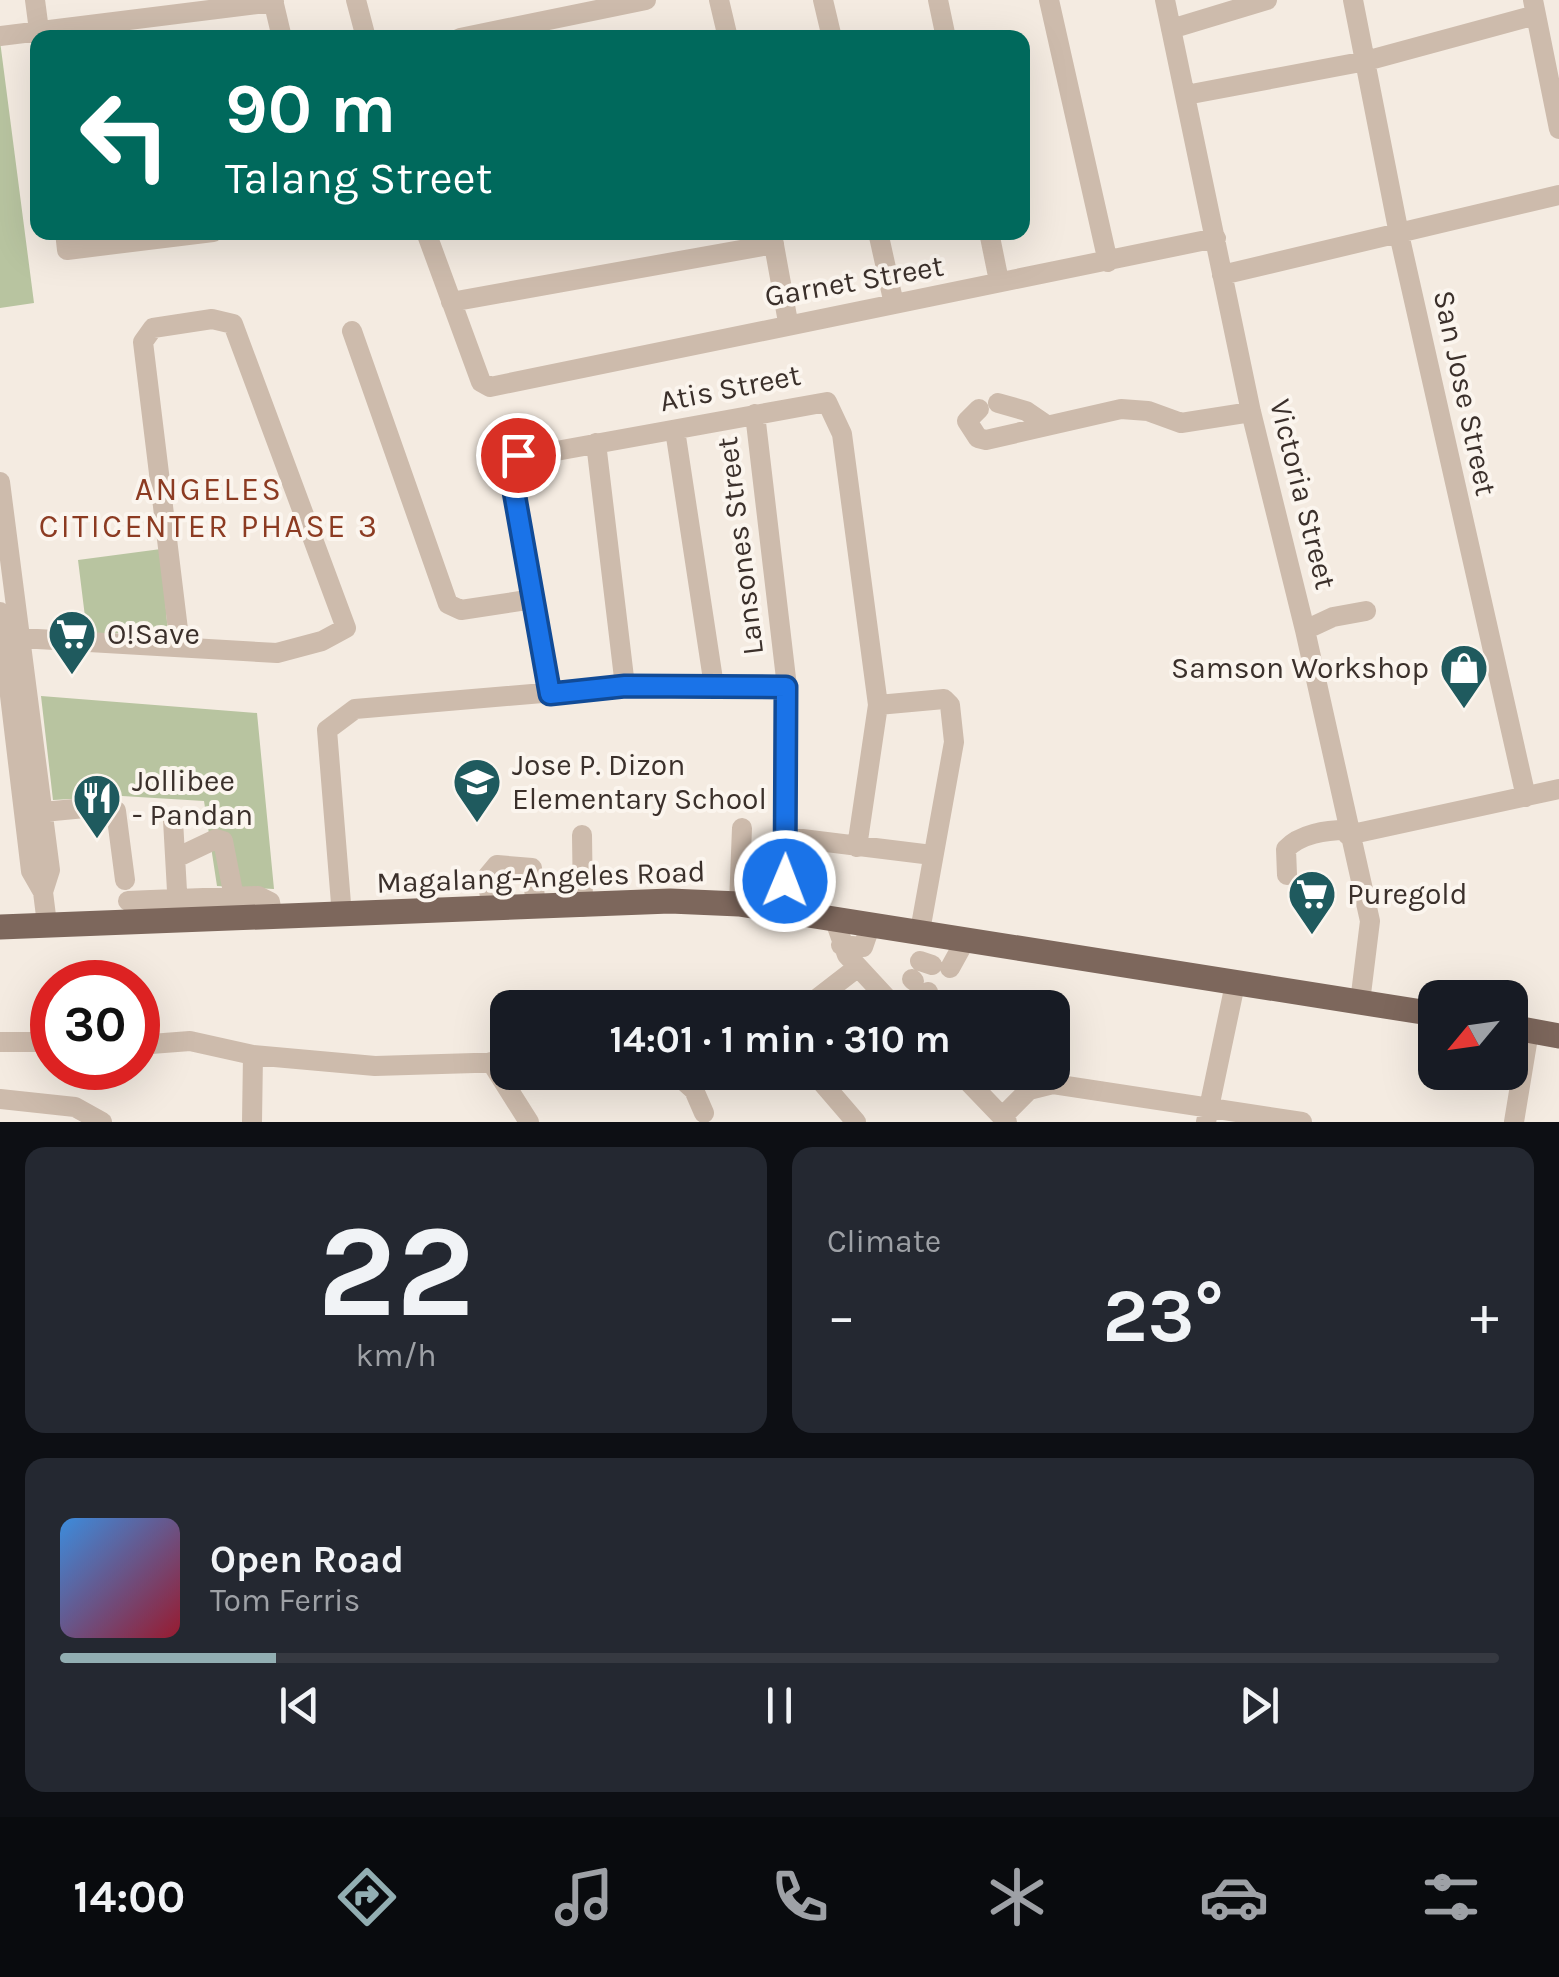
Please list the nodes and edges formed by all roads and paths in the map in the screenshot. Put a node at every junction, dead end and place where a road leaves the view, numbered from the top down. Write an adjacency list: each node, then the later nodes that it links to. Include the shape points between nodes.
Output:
1 (35, 0): 14 (street)
2 (356, 0): 17 (street)
3 (646, 0): 18 (street)
4 (719, 0): 19 (street)
5 (823, 0): 20 (street)
6 (938, 0): 21 (street)
7 (1049, 0): 35 (street)
8 (1165, 0): 13 (street, Victoria Street)
9 (1267, 0): 13 (street)
10 (1353, 0): 24 (street, San Jose Street)
11 (273, 1): 15 (street); 16 (street)
12 (1534, 7): 24 (street); 26 (street)
13 (1171, 28): 25 (street, Victoria Street)
14 (39, 30)
15 (74, 30)
16 (280, 30)
17 (364, 30)
18 (499, 30)
19 (726, 30)
20 (830, 30)
21 (944, 30)
22 (30, 35): 23 (street)
23 (0, 36)
24 (1366, 61): 25 (street); 28 (street, San Jose Street)
25 (1186, 95): 29 (street, Victoria Street)
26 (1559, 129)
27 (1559, 195): 28 (street)
28 (1399, 234): 36 (street); 60 (street, San Jose Street)
29 (1216, 238): 35 (street, Garnet Street); 36 (street, Victoria Street)
30 (429, 240): 38 (street)
31 (763, 240): 38 (street)
32 (773, 240): 40 (street)
33 (880, 240): 39 (street)
34 (991, 240): 37 (street)
35 (1108, 262): 37 (street, Garnet Street)
36 (1222, 275): 42 (street, Victoria Street)
37 (999, 281): 39 (street, Garnet Street)
38 (451, 302): 40 (street, Garnet Street, via 481,382 490,387)
39 (894, 304): 40 (street, Garnet Street)
40 (788, 322)
41 (352, 331): 48 (street, via 448,604 461,610)
42 (1251, 412): 44 (street, via 1181,423 1122,409); 51 (street, Victoria Street)
43 (755, 414): 45 (street, Atis Street); 56 (street, Lansones Street); 58 (street, Atis Street, via 821,401 834,413)
44 (1045, 424): 44 (street, via 986,440 967,421 989,406 1026,411)
45 (675, 430): 46 (street, Atis Street); 55 (street)
46 (596, 443): 48 (street, Atis Street, via 518,455 510,469); 54 (street)
47 (0, 482): 52 (street)
48 (533, 599): 57 (street)
49 (1366, 611): 51 (street)
50 (0, 612): 52 (street)
51 (1305, 630): 64 (street, Victoria Street)
52 (12, 638): 53 (street); 61 (street); 71 (street, via 31,871)
53 (180, 646): 53 (street, via 143,342 153,328 212,319 232,324 346,628 277,653)
54 (625, 686): 55 (street); 57 (street)
55 (714, 686): 56 (street)
56 (786, 687): 66 (street, Lansones Street)
57 (550, 694): 80 (street, via 355,709 326,730)
58 (878, 705): 67 (street, Atis Street); 68 (street, via 932,698 950,704 954,742)
59 (1559, 789): 60 (street)
60 (1526, 797): 64 (street)
61 (43, 812): 71 (street, via 50,870); 79 (street, via 106,806 116,812 126,890)
62 (173, 820): 69 (street)
63 (742, 828): 73 (street)
64 (1347, 832): 70 (street, via 1326,830 1291,842); 92 (street, Victoria Street, via 1370,922)
65 (582, 836): 74 (street)
66 (786, 837): 67 (street); 78 (street, Lansones Street)
67 (857, 846): 68 (street)
68 (932, 855): 85 (street)
69 (176, 858): 72 (street, via 222,841); 76 (street)
70 (1287, 875)
71 (43, 892): 82 (street)
72 (234, 897): 76 (street); 81 (street, via 265,898)
73 (739, 904): 74 (main road, Magalang-Angeles Road); 78 (main road, Magalang-Angeles Road)
74 (583, 907): 75 (main road, Magalang-Angeles Road)
75 (536, 908): 77 (main road, Magalang-Angeles Road); 77 (street, via 532,868 497,864 487,877)
76 (178, 910): 79 (main road, Magalang-Angeles Road); 81 (main road, Magalang-Angeles Road)
77 (492, 910): 80 (main road, Magalang-Angeles Road)
78 (785, 910): 84 (main road, Magalang-Angeles Road)
79 (151, 911): 82 (main road, Magalang-Angeles Road)
80 (342, 916): 81 (main road, Magalang-Angeles Road)
81 (273, 918)
82 (47, 924): 83 (main road, Magalang-Angeles Road)
83 (0, 927)
84 (848, 931): 85 (main road, Magalang-Angeles Road); 87 (street)
85 (920, 932): 86 (main road, Magalang-Angeles Road)
86 (966, 939): 88 (street); 89 (main road, Magalang-Angeles Road)
87 (858, 967): 90 (street); 91 (street)
88 (925, 979)
89 (1236, 984): 92 (main road, Magalang-Angeles Road); 109 (street)
90 (828, 990)
91 (879, 990)
92 (1360, 1002): 93 (main road, Magalang-Angeles Road)
93 (1418, 1011)
94 (1528, 1030): 95 (main road)
95 (1559, 1036)
96 (0, 1042): 97 (street)
97 (30, 1042)
98 (160, 1043): 99 (street, via 190,1041)
99 (253, 1055): 100 (street, via 375,1066); 112 (street)
100 (490, 1062)
101 (513, 1090): 113 (street)
102 (694, 1090): 107 (street)
103 (828, 1090): 114 (street)
104 (976, 1090): 110 (street)
105 (1516, 1090): 116 (street)
106 (0, 1099): 108 (street)
107 (704, 1112)
108 (46, 1113): 111 (street, via 75,1107)
109 (1207, 1113): 110 (street, via 1052,1084 1029,1090); 115 (street)
110 (1004, 1119)
111 (102, 1122)
112 (252, 1122)
113 (529, 1122)
114 (856, 1122)
115 (1302, 1122)
116 (1514, 1122)

